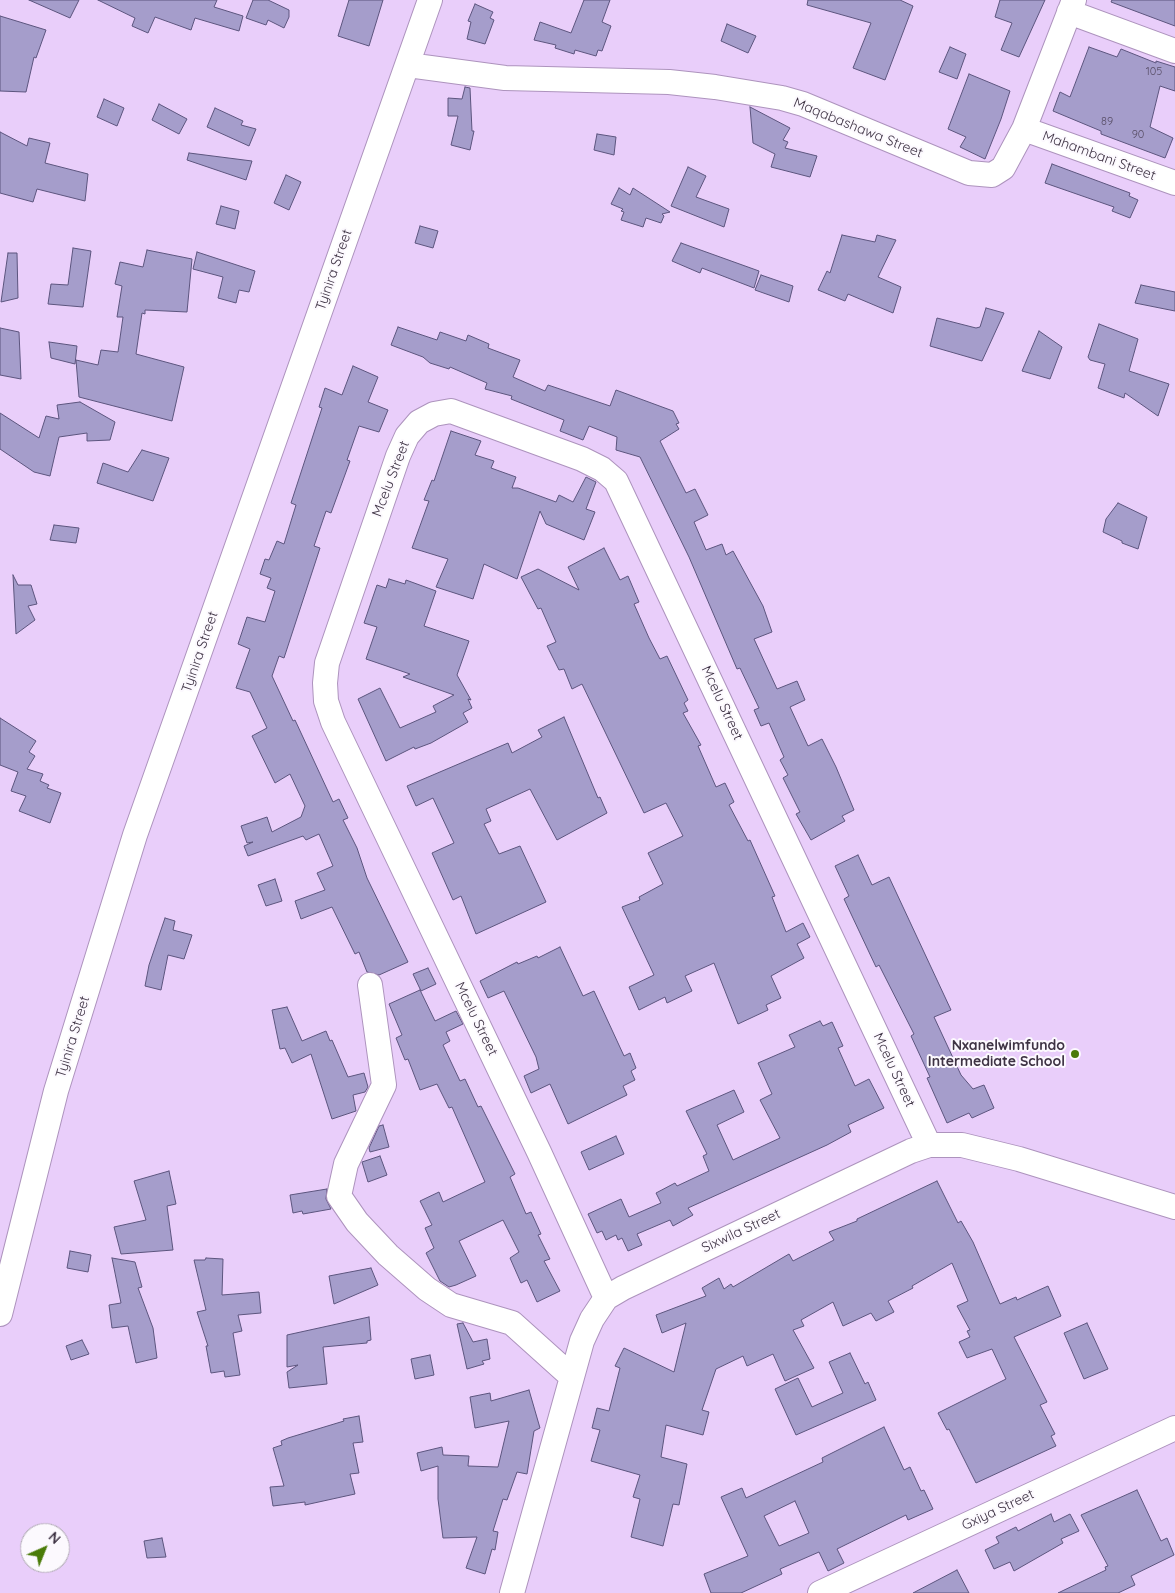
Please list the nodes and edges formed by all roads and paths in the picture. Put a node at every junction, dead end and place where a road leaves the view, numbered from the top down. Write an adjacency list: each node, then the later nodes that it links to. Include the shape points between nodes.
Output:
1 (430, 0): 4 (street, Tyinira Street)
2 (1071, 6): 3 (street); 5 (street, Maqabashawa Street)
3 (1175, 51)
4 (408, 65): 5 (street, Maqabashawa Street, via 505,78 669,82 782,98 969,173 982,175 992,175 1003,168); 11 (street, Tyinira Street, via 136,835 56,1091)
5 (1024, 129): 6 (street, Mahambani Street)
6 (1175, 183)
7 (370, 985): 12 (street, via 384,1086 346,1164 339,1196 357,1222 388,1255 427,1289 451,1305 512,1323)
8 (929, 1145): 9 (street, Sixwila Street, via 962,1146 1019,1159); 10 (street, Sixwila Street, via 902,1155); 10 (street, Mcelu Street, via 616,481 602,469 565,453 450,411 434,414 420,422 407,436 398,456 327,663 326,701 333,722 540,1152)
9 (1175, 1207)
10 (606, 1298): 12 (street, Sixwila Street, via 582,1341)
11 (0, 1314)
12 (572, 1377): 14 (street, Sixwila Street)
13 (1175, 1428): 15 (street, Gxiya Street)
14 (512, 1593)
15 (820, 1593)

